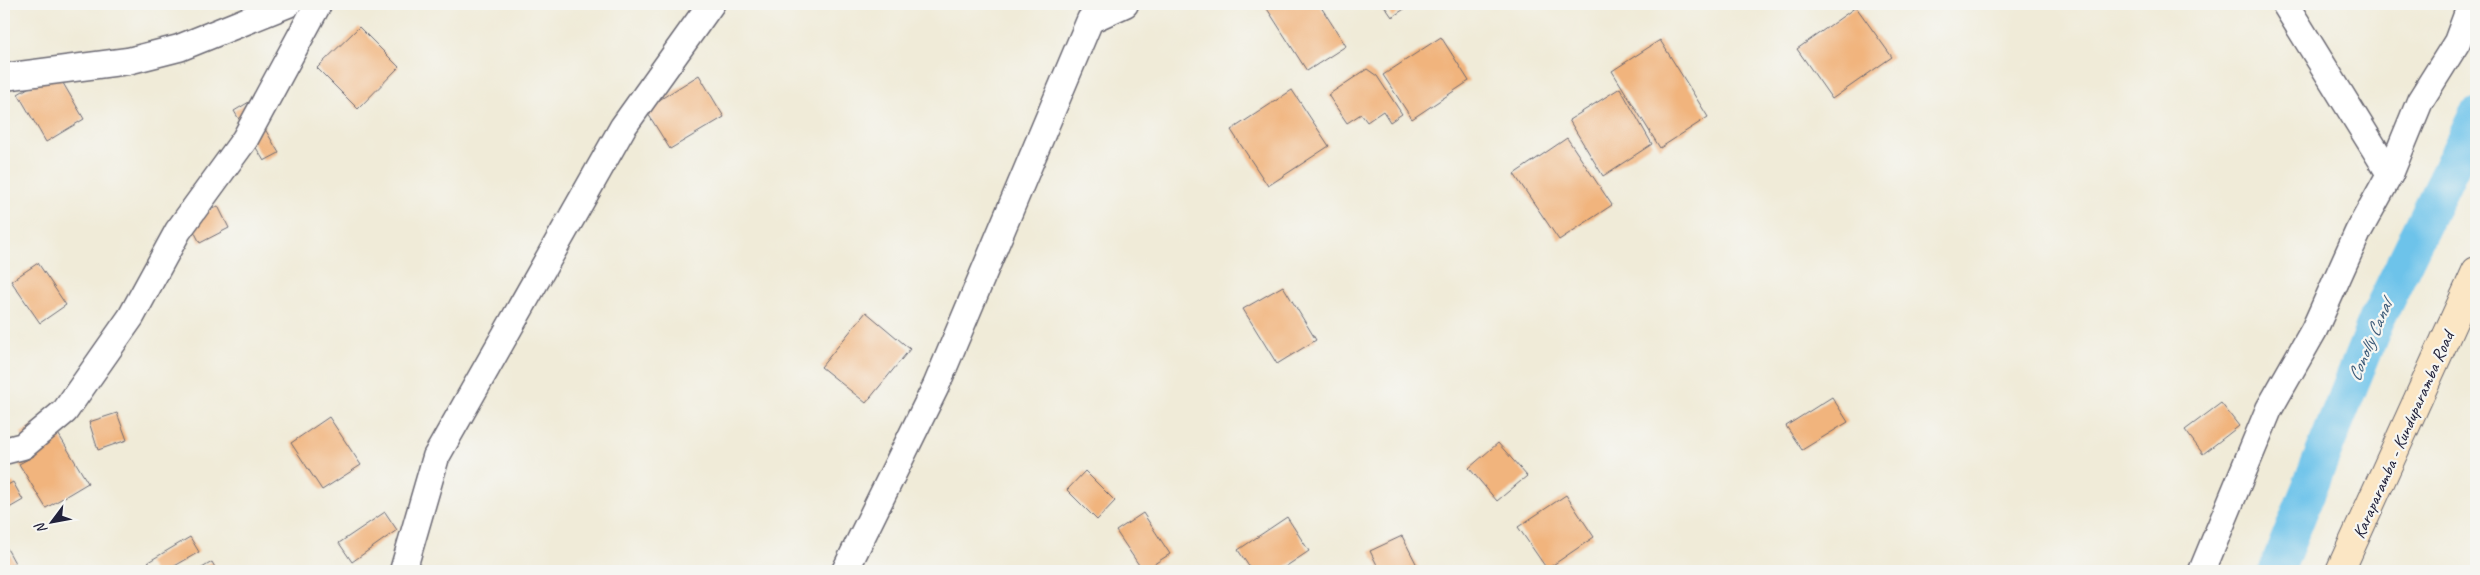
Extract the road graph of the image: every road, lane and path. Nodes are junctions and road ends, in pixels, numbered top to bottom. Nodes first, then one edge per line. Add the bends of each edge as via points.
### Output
1 (288, 4) edge
2 (318, 4) edge
3 (711, 4) edge
4 (1125, 4) edge
5 (2285, 4) edge
6 (2471, 4) edge
7 (4, 77) edge
8 (2390, 174) junction
9 (2476, 270) edge
10 (4, 452) edge
11 (403, 571) edge
12 (845, 571) edge
13 (2202, 571) edge
14 (2340, 571) edge

1 - 7 street via 179,48 128,61
2 - 10 street via 245,139 178,231 131,317 64,411 23,446
3 - 11 street via 623,127 436,457
4 - 12 street via 1090,20 936,386
5 - 8 street
6 - 8 street via 2457,42 2420,101
8 - 13 street via 2358,232 2314,330 2269,409
9 - 14 main road, Karaparamba - Kunduparamba Road

